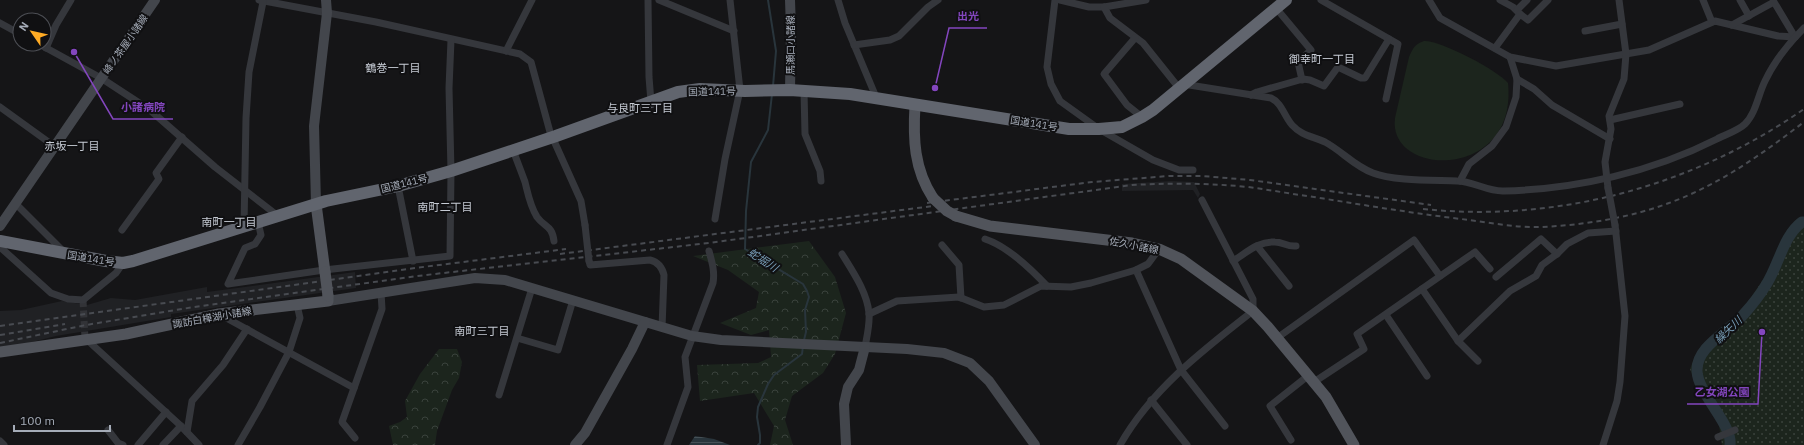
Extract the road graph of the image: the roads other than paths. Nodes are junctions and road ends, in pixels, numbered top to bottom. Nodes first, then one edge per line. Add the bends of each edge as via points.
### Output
1 (71, 0) edge
2 (155, 0) edge
3 (326, 0) edge
4 (532, 0) edge
5 (648, 0) edge
6 (659, 0) edge
7 (730, 0) edge
8 (790, 0) edge
9 (938, 0) edge
10 (1055, 0) edge
11 (1060, 0) edge
12 (1146, 0) edge
13 (1286, 0) edge
14 (1321, 0) edge
15 (1429, 0) edge
16 (1500, 0) edge
17 (1527, 0) edge
18 (1548, 0) edge
19 (1619, 0) edge
20 (1703, 0) edge
21 (1740, 0) edge
22 (261, 1) edge
23 (840, 1) edge
24 (1104, 7) junction
25 (1276, 8) junction
26 (1519, 12) junction
27 (327, 13) junction
28 (1749, 16) junction
29 (1712, 22) junction
30 (0, 23) edge
31 (1622, 24) junction
32 (1732, 25) junction
33 (1804, 28) edge
34 (12, 30) edge
35 (734, 31) junction
36 (1585, 31) dead end
37 (52, 34) edge
38 (1795, 37) junction
39 (1135, 38) junction
40 (1390, 39) junction
41 (451, 40) junction
42 (854, 45) junction
43 (1495, 48) junction
44 (52, 51) edge
45 (506, 51) junction
46 (1626, 54) junction
47 (1510, 57) junction
48 (101, 78) junction
49 (1517, 79) junction
50 (1302, 80) junction
51 (1181, 86) junction
52 (740, 90) junction
53 (790, 90) junction
54 (804, 91) junction
55 (1250, 95) junction
56 (876, 97) junction
57 (1386, 99) dead end
58 (651, 102) junction
59 (1680, 104) dead end
60 (915, 105) junction
61 (0, 107) edge
62 (1142, 117) junction
63 (1610, 120) junction
64 (1099, 130) junction
65 (182, 137) junction
66 (552, 138) junction
67 (1610, 139) junction
68 (54, 146) junction
69 (513, 150) junction
70 (1193, 170) dead end
71 (451, 171) junction
72 (1606, 177) junction
73 (821, 181) dead end
74 (1460, 181) junction
75 (398, 186) junction
76 (246, 189) junction
77 (1202, 200) dead end
78 (15, 204) junction
79 (316, 204) junction
80 (278, 216) junction
81 (715, 219) dead end
82 (258, 222) junction
83 (0, 226) edge
84 (244, 226) junction
85 (1615, 228) junction
86 (122, 230) dead end
87 (985, 239) dead end
88 (0, 241) edge
89 (554, 241) dead end
90 (942, 245) dead end
91 (1257, 246) junction
92 (1296, 246) dead end
93 (0, 248) edge
94 (1159, 249) junction
95 (709, 251) dead end
96 (66, 254) junction
97 (842, 254) dead end
98 (1557, 254) junction
99 (413, 261) junction
100 (1233, 261) junction
101 (124, 263) junction
102 (1490, 269) dead end
103 (1136, 270) junction
104 (324, 271) junction
105 (1440, 276) junction
106 (1496, 277) dead end
107 (1047, 286) junction
108 (1289, 286) dead end
109 (532, 288) junction
110 (1422, 289) junction
111 (381, 292) junction
112 (328, 298) junction
113 (961, 298) junction
114 (573, 300) junction
115 (297, 305) junction
116 (1253, 311) junction
117 (219, 314) junction
118 (869, 314) junction
119 (1386, 315) junction
120 (645, 322) junction
121 (662, 328) junction
122 (247, 329) junction
123 (692, 336) junction
124 (85, 338) junction
125 (517, 338) junction
126 (1277, 338) junction
127 (1458, 341) junction
128 (865, 347) junction
129 (0, 352) edge
130 (289, 352) junction
131 (1478, 361) dead end
132 (1181, 370) junction
133 (1427, 376) dead end
134 (1311, 379) junction
135 (354, 388) junction
136 (499, 395) dead end
137 (1151, 400) junction
138 (166, 412) junction
139 (180, 426) junction
140 (1225, 426) dead end
141 (108, 430) dead end
142 (1735, 430) dead end
143 (187, 432) junction
144 (1718, 437) dead end
145 (355, 438) dead end
146 (1291, 440) dead end
147 (0, 441) edge
148 (4, 445) edge
149 (123, 445) edge
150 (138, 445) edge
151 (163, 445) edge
152 (199, 445) edge
153 (238, 445) edge
154 (575, 445) edge
155 (667, 445) edge
156 (846, 445) edge
157 (1035, 445) edge
158 (1120, 445) edge
159 (1187, 445) edge
160 (1354, 445) edge
161 (1603, 445) edge

1 - 37 street
2 - 48 street, 峰ノ茶屋小諸線
3 - 27 street
4 - 45 street
5 - 58 street
6 - 35 street
7 - 35 street
8 - 53 street, 馬瀬口小諸線
9 - 42 street via 899,36 890,40
10 - 64 street via 1047,67 1051,84 1060,101
11 - 24 street via 1089,7
12 - 24 street
13 - 25 highway, 国道141号
14 - 40 street
15 - 43 street via 1440,18
16 - 26 street
17 - 26 street
18 - 26 street via 1528,20
19 - 31 street
20 - 29 street
21 - 28 street
22 - 27 street
22 - 76 street via 249,72
23 - 42 street
24 - 39 street via 1110,18
25 - 50 street via 1311,50 1298,62
25 - 51 highway, 国道141号
26 - 43 street
27 - 41 street
27 - 79 street via 314,126
28 - 32 street
28 - 38 street via 1774,2
29 - 32 street
29 - 46 street via 1649,50
30 - 34 street
31 - 36 street
31 - 46 street
32 - 38 street via 1778,36
33 - 38 street
35 - 52 street
38 - 72 street via 1770,71 1759,100 1745,124 1674,157 1639,170
39 - 51 street via 1144,43
39 - 62 street via 1104,74 1127,105
40 - 50 street via 1365,78 1338,67 1324,86 1310,80
40 - 57 street via 1398,44
41 - 45 street
41 - 71 street
42 - 56 street
43 - 47 street
44 - 48 street
45 - 66 street via 520,54 531,62
46 - 47 street via 1556,66
46 - 63 street via 1624,79
47 - 49 street
48 - 65 street via 150,110
48 - 68 street, 峰ノ茶屋小諸線
49 - 67 street via 1534,89 1552,105
49 - 74 street via 1516,97 1506,127 1492,146 1469,164
50 - 55 street
51 - 55 street
51 - 62 highway, 国道141号
52 - 53 highway, 国道141号
52 - 58 highway, 国道141号 via 700,89 678,92
52 - 81 street via 724,159
53 - 54 highway, 国道141号
54 - 56 highway, 国道141号
54 - 73 street via 805,134 820,171
55 - 74 street via 1277,101 1300,132 1325,142 1358,166 1374,174 1420,180
56 - 60 highway, 国道141号
58 - 66 highway, 国道141号
59 - 63 street
60 - 64 highway, 国道141号 via 1069,129
60 - 94 main road, 佐久小諸線, bridge via 916,153 923,183 933,198 947,211 990,226 1132,243
61 - 68 street
62 - 64 highway, 国道141号 via 1122,127
63 - 67 street
64 - 70 street via 1154,160 1179,170
65 - 76 street
65 - 86 street via 156,173 159,179
66 - 69 highway, 国道141号
66 - 121 street, bridge via 581,201 590,265 654,261 663,270
67 - 72 street via 1606,151
68 - 78 street, 峰ノ茶屋小諸線
69 - 71 highway, 国道141号
69 - 89 street via 528,199 538,218 553,233
71 - 75 highway, 国道141号
71 - 99 street via 450,256
72 - 74 street via 1571,186 1501,191
72 - 85 street, bridge
75 - 79 highway, 国道141号
75 - 99 street
76 - 80 street
76 - 84 street
77 - 100 street
78 - 83 street, 峰ノ茶屋小諸線
78 - 96 street
79 - 80 highway, 国道141号
79 - 104 main road
80 - 82 highway, 国道141号
82 - 84 highway, 国道141号
82 - 104 street via 261,235 255,244 245,248 228,284
84 - 101 highway, 国道141号
85 - 98 street via 1588,233 1567,244
85 - 161 street via 1626,316 1617,401
87 - 107 street via 994,242 1029,268
88 - 96 highway, 国道141号
90 - 113 street via 959,265
91 - 92 street via 1260,243 1276,242 1289,247
91 - 100 street
91 - 108 street
93 - 101 street via 51,293 68,299 83,300 116,273
94 - 103 street via 1148,264
94 - 116 main road, 佐久小諸線 via 1181,260
95 - 123 street via 714,271 713,283
96 - 101 highway, 国道141号
97 - 118 street via 866,299
98 - 106 street via 1541,239
98 - 127 street via 1542,265 1536,276 1510,291
99 - 104 street
100 - 116 street via 1253,299
102 - 105 street via 1475,252
103 - 107 street via 1071,287
103 - 132 street
104 - 112 main road, bridge
105 - 110 street
105 - 126 street via 1414,240
107 - 113 street via 1041,286 1004,305 984,308
109 - 111 street via 506,280 475,278
109 - 114 street
109 - 125 street
110 - 119 street
110 - 127 street
111 - 112 street
111 - 135 street via 382,309
112 - 115 main road, 諏訪白樺湖小諸線
113 - 118 street via 898,301
114 - 120 street
114 - 125 street via 558,350
115 - 117 main road, 諏訪白樺湖小諸線
115 - 130 street via 300,323
116 - 126 main road, 佐久小諸線
116 - 132 street
117 - 122 street
117 - 124 main road, 諏訪白樺湖小諸線 via 126,334
118 - 128 street
119 - 133 street
119 - 134 street via 1357,334 1364,349
120 - 121 street
120 - 154 street via 585,433
121 - 123 street
122 - 130 street
122 - 143 street via 223,364 192,401
123 - 128 street via 721,340
123 - 155 street via 685,357 688,387
124 - 129 main road, 諏訪白樺湖小諸線
124 - 138 street
125 - 136 street
126 - 134 main road, 佐久小諸線
127 - 131 street
128 - 156 street via 859,370 848,387 844,404
128 - 157 street via 944,353 970,363 989,381
130 - 135 street
130 - 153 street
132 - 137 street
132 - 140 street
134 - 146 street via 1270,406
134 - 160 main road, 佐久小諸線 via 1333,408
135 - 145 street via 342,422
137 - 158 street
137 - 159 street
138 - 139 street
138 - 150 street
139 - 143 street
139 - 151 street
141 - 149 street via 118,443
142 - 144 street
143 - 152 street
147 - 148 street

